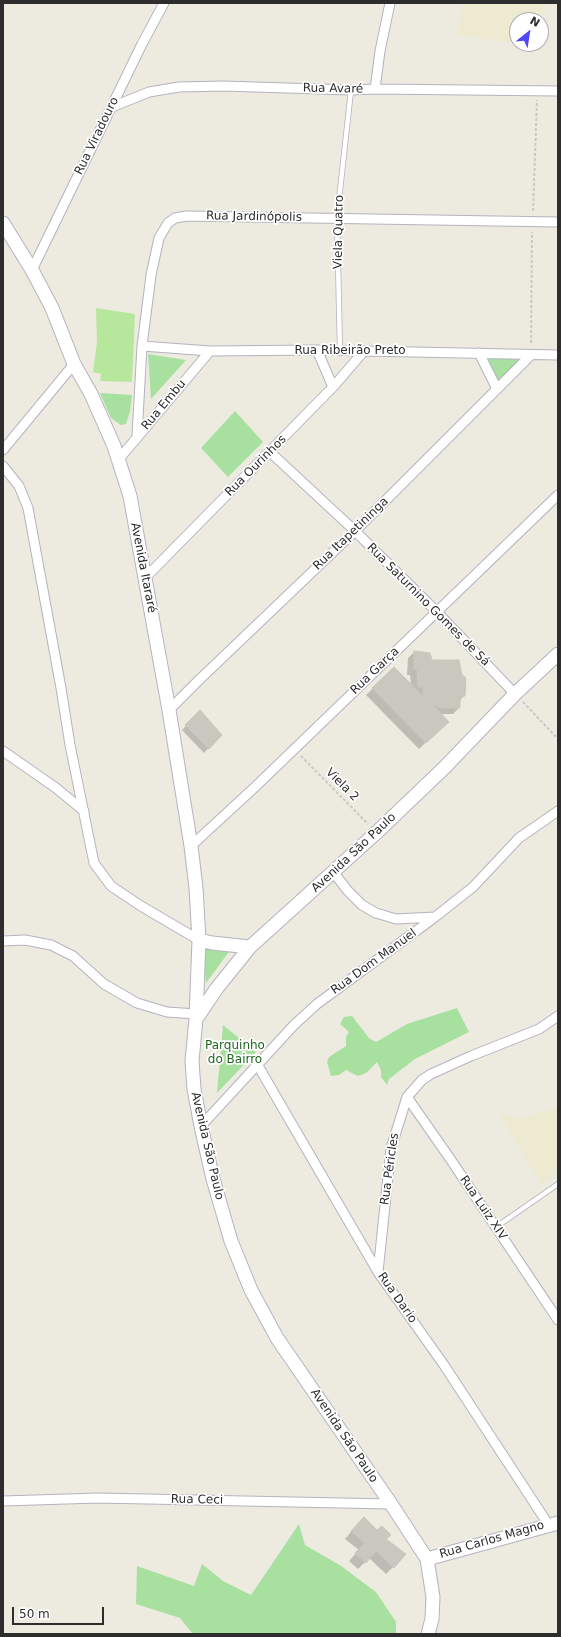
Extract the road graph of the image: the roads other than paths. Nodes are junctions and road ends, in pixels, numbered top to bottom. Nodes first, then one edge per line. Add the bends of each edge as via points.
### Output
1 (164, 3) edge
2 (390, 3) edge
3 (375, 89) junction
4 (351, 90) junction
5 (558, 91) edge
6 (112, 106) junction
7 (337, 218) junction
8 (558, 222) edge
9 (3, 223) edge
10 (32, 270) junction
11 (142, 346) junction
12 (317, 350) junction
13 (210, 351) junction
14 (340, 351) junction
15 (364, 351) junction
16 (479, 353) junction
17 (531, 355) junction
18 (558, 355) edge
19 (74, 364) junction
20 (333, 387) junction
21 (496, 389) junction
22 (137, 436) junction
23 (3, 450) edge
24 (270, 452) junction
25 (119, 459) junction
26 (3, 466) edge
27 (558, 495) edge
28 (355, 531) junction
29 (145, 578) junction
30 (437, 612) junction
31 (558, 654) edge
32 (516, 694) junction
33 (169, 710) junction
34 (3, 751) edge
35 (84, 811) junction
36 (558, 811) edge
37 (192, 846) junction
38 (334, 873) junction
39 (435, 917) junction
40 (199, 940) junction
41 (3, 941) edge
42 (250, 947) junction
43 (558, 1016) edge
44 (196, 1017) junction
45 (257, 1064) junction
46 (407, 1097) junction
47 (201, 1126) junction
48 (558, 1184) edge
49 (496, 1227) junction
50 (378, 1272) junction
51 (558, 1320) edge
52 (3, 1501) edge
53 (391, 1504) junction
54 (553, 1524) edge
55 (427, 1559) junction
56 (428, 1634) edge

1 - 6 street, Rua Viradouro
2 - 3 street
3 - 4 street, Rua Avaré
3 - 5 street, Rua Avaré
4 - 6 street, Rua Avaré via 179,87 149,92
4 - 7 lane, Viela Quatro
6 - 10 street, Rua Viradouro
7 - 8 street, Rua Jardinópolis
7 - 11 street, Rua Jardinópolis via 187,216 172,220 156,248
7 - 14 lane, Viela Quatro
9 - 10 main road, Avenida Itararé
10 - 19 main road, Avenida Itararé via 52,308
11 - 13 street, Rua Ribeirão Preto
11 - 22 street, Rua Jardinópolis
12 - 13 street, Rua Ribeirão Preto
12 - 14 street, Rua Ribeirão Preto
12 - 20 street
13 - 22 street, Rua Embu
14 - 15 street, Rua Ribeirão Preto
15 - 16 street, Rua Ribeirão Preto
15 - 20 street, Rua Ourinhos
16 - 17 street, Rua Ribeirão Preto
16 - 21 street
17 - 18 street, Rua Ribeirão Preto
17 - 21 street, Rua Itapetininga
19 - 23 street
19 - 25 main road, Avenida Itararé
20 - 24 street, Rua Ourinhos
21 - 28 street, Rua Itapetininga
22 - 25 street, Rua Embu
24 - 28 street, Rua Saturnino Gomes de Sá
24 - 29 street, Rua Ourinhos
25 - 29 main road, Avenida Itararé via 130,496
26 - 35 street via 20,486 28,508
27 - 30 street, Rua Garça
28 - 30 street, Rua Saturnino Gomes de Sá
28 - 33 street, Rua Itapetininga
29 - 33 main road, Avenida Itararé
30 - 32 street, Rua Saturnino Gomes de Sá
30 - 37 street, Rua Garça
31 - 32 main road, Avenida São Paulo
32 - 38 main road, Avenida São Paulo via 445,767
33 - 37 main road, Avenida Itararé
34 - 35 street
35 - 40 street via 94,864 111,886
36 - 39 street, Rua Dom Manuel via 519,838 473,887
37 - 40 main road, Avenida Itararé
38 - 39 street via 362,905 376,913 396,919
38 - 42 main road, Avenida São Paulo
39 - 45 street, Rua Dom Manuel via 317,1004
40 - 42 main road
40 - 44 main road, Avenida Itararé
41 - 44 street via 25,940 51,945 73,956 104,984 137,1003
42 - 44 main road, Avenida São Paulo
43 - 46 street, Rua Péricles via 539,1029 431,1074
44 - 47 main road, Avenida São Paulo via 192,1061
45 - 47 street, Rua Dom Manuel
45 - 50 street, Rua Dario
46 - 49 street, Rua Luiz XIV
46 - 50 street, Rua Péricles via 391,1148
47 - 53 main road, Avenida São Paulo via 231,1241 251,1290 277,1338
48 - 49 lane
49 - 51 street, Rua Luiz XIV
50 - 54 street, Rua Dario
52 - 53 street, Rua Ceci via 98,1498
53 - 55 main road, Avenida São Paulo
54 - 55 main road, Rua Carlos Magno
55 - 56 main road, Avenida São Paulo via 432,1597 432,1619

